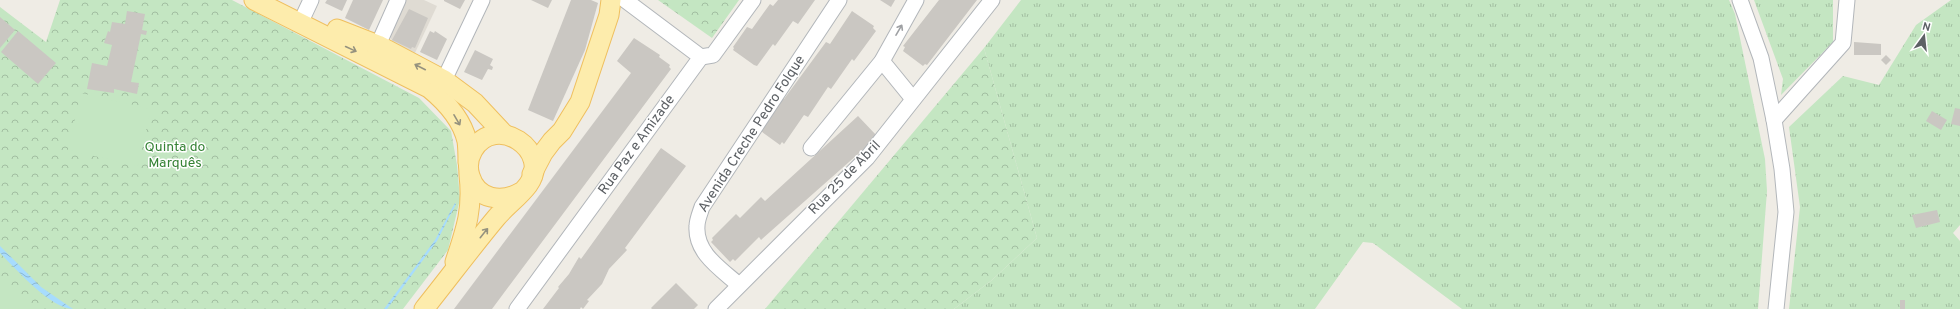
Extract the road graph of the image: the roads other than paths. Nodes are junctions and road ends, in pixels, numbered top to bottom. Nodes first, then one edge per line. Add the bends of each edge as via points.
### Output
1 (254, 0) edge
2 (270, 0) edge
3 (398, 0) edge
4 (482, 0) edge
5 (611, 0) edge
6 (625, 0) edge
7 (753, 0) edge
8 (839, 0) edge
9 (916, 0) edge
10 (992, 0) edge
11 (1740, 0) edge
12 (1848, 0) edge
13 (307, 7) edge
14 (378, 45) junction
15 (701, 57) junction
16 (882, 61) junction
17 (444, 80) junction
18 (913, 99) junction
19 (1774, 120) junction
20 (511, 136) junction
21 (552, 140) junction
22 (811, 148) dead end
23 (469, 170) junction
24 (532, 174) junction
25 (521, 192) junction
26 (451, 274) junction
27 (739, 284) junction
28 (424, 309) edge
29 (516, 309) edge
30 (716, 309) edge
31 (1776, 309) edge

1 -> 23 main road via 429,88 446,104 462,129 467,141
2 - 13 main road
3 - 14 street
4 - 17 street
5 - 21 main road via 609,15 580,102 562,132
6 - 15 street
7 - 15 street via 713,55
8 - 27 street, Avenida Creche Pedro Folque via 702,207 696,226 700,245 709,259
16 -> 9 street
10 - 18 street, Rua 25 de Abril
11 - 19 street via 1761,58
12 - 19 street via 1843,43
13 - 14 main road
17 -> 14 main road
15 - 29 street, Rua Paz e Amizade
16 - 18 street
16 - 22 street
17 - 20 main road via 475,103
18 - 27 street, Rua 25 de Abril via 867,158
19 - 31 street via 1786,212
20 - 21 main road via 541,142
20 - 23 main road via 494,135 476,145 470,154
20 - 24 main road via 531,154
21 - 24 main road
23 - 25 main road via 474,185 481,193 491,198 507,198
23 - 26 main road via 471,200 468,222
24 - 25 main road
26 -> 25 main road via 500,213
26 - 28 main road
27 - 30 street, Rua 25 de Abril

